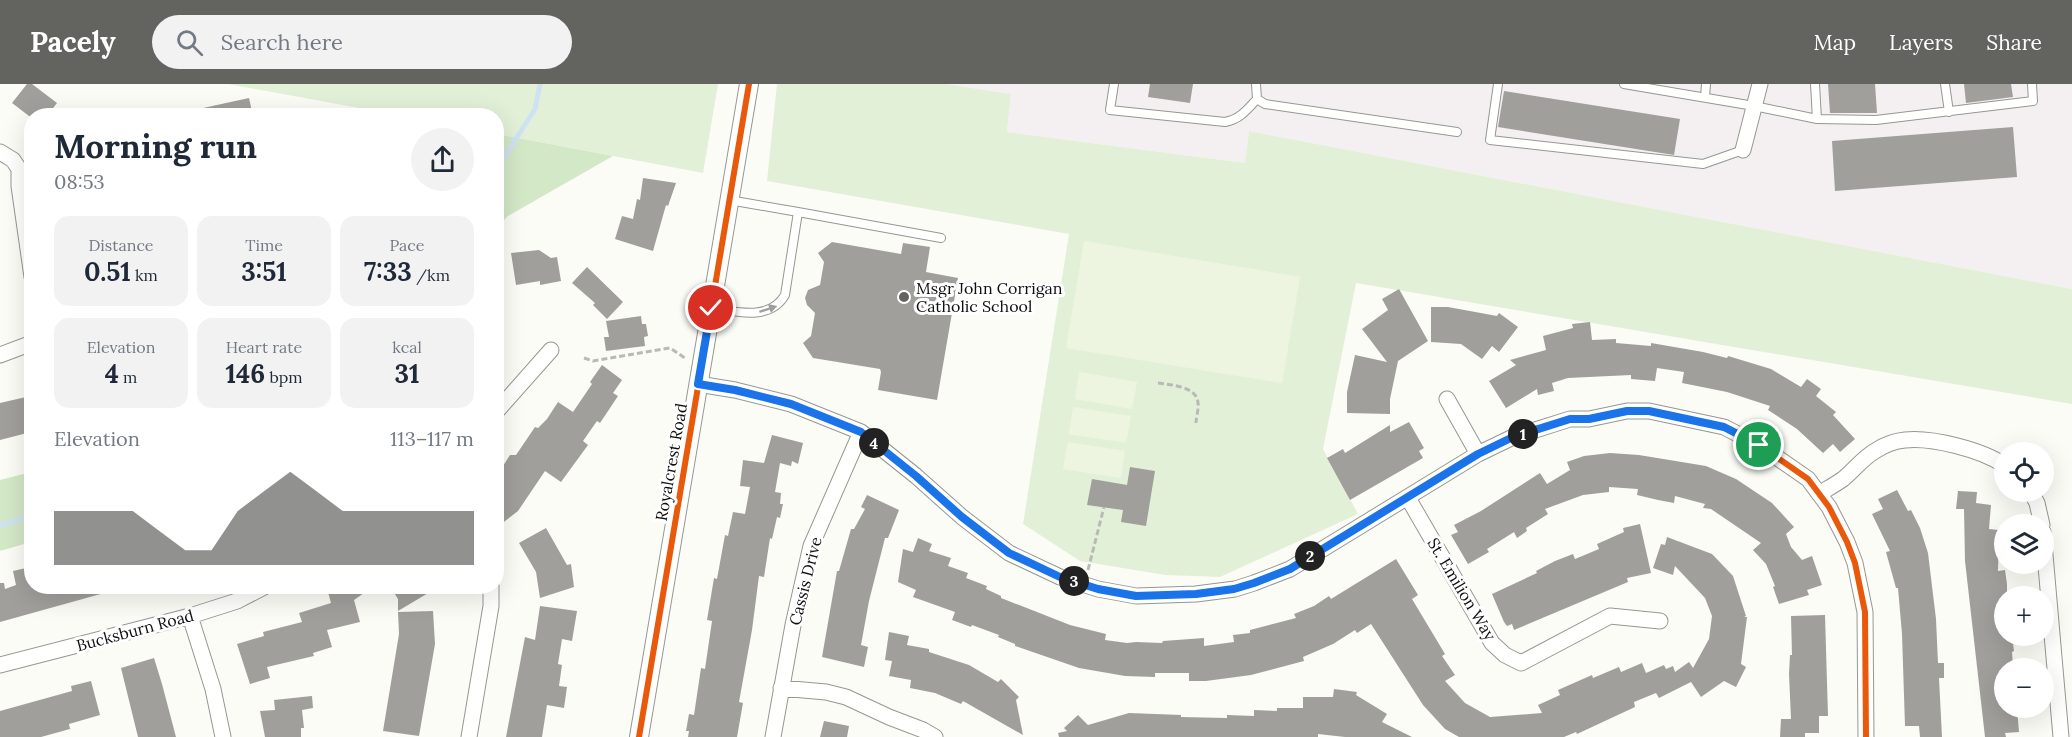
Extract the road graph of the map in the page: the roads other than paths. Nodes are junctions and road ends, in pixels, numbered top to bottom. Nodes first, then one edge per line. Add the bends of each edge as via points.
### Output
1 (748, 84) edge
2 (1114, 84) edge
3 (1256, 84) edge
4 (1498, 84) edge
5 (1624, 84) edge
6 (1706, 84) edge
7 (1760, 84) edge
8 (1815, 84) edge
9 (1945, 84) edge
10 (2032, 84) edge
11 (1705, 98) junction
12 (1257, 99) junction
13 (1754, 106) junction
14 (1949, 112) junction
15 (1816, 118) junction
16 (1457, 132) dead end
17 (1743, 150) joint
18 (0, 152) edge
19 (729, 200) junction
20 (798, 212) junction
21 (24, 221) edge
22 (941, 238) dead end
23 (711, 308) junction
24 (24, 346) edge
25 (551, 350) dead end
26 (0, 355) edge
27 (698, 384) junction
28 (1447, 399) dead end
29 (504, 403) edge
30 (861, 432) junction
31 (1478, 454) junction
32 (1994, 459) edge
33 (1819, 494) junction
34 (1408, 498) junction
35 (2047, 574) edge
36 (251, 594) edge
37 (491, 594) edge
38 (190, 616) junction
39 (1660, 621) dead end
40 (0, 665) edge
41 (781, 688) junction
42 (223, 737) edge
43 (469, 737) edge
44 (639, 737) edge
45 (773, 737) edge
46 (935, 737) edge
47 (1866, 737) edge
48 (2061, 737) edge

1 - 19 street, Royalcrest Road
2 - 12 lane via 1110,110 1225,122 1243,115
3 - 12 lane
4 - 17 lane via 1490,140 1703,164
5 - 11 lane
6 - 11 lane
7 - 13 street
8 - 15 lane
9 - 14 lane
10 - 14 lane via 2033,101
11 - 13 lane
12 - 16 lane via 1265,104
13 - 15 lane
13 - 17 street
14 - 15 lane via 1876,120
18 - 21 street via 19,169
19 - 20 lane
19 - 23 street, Royalcrest Road
20 - 22 lane
23 -> 20 lane via 750,313 770,311 780,305 785,295
23 - 27 street, Royalcrest Road
24 - 26 street
25 - 29 street
27 - 30 street via 791,404
27 - 44 street, Royalcrest Road
28 - 31 street
30 - 34 street via 1009,553 1060,577 1136,596 1234,589 1290,569
30 - 41 street, Cassis Drive via 811,546
31 - 33 street via 1513,437 1570,419 1649,411 1724,427 1759,445 1808,479
31 - 34 street
32 - 33 street via 1956,446 1906,440 1872,452 1842,480
33 - 47 street via 1847,542 1860,585 1865,612
34 - 39 street, St. Emilion Way via 1492,643 1521,663 1610,616
35 - 48 street
36 - 38 street, Bucksburn Road
37 - 43 street
38 - 40 street, Bucksburn Road
38 - 42 street
41 - 45 street, Cassis Drive
41 - 46 street via 846,697

